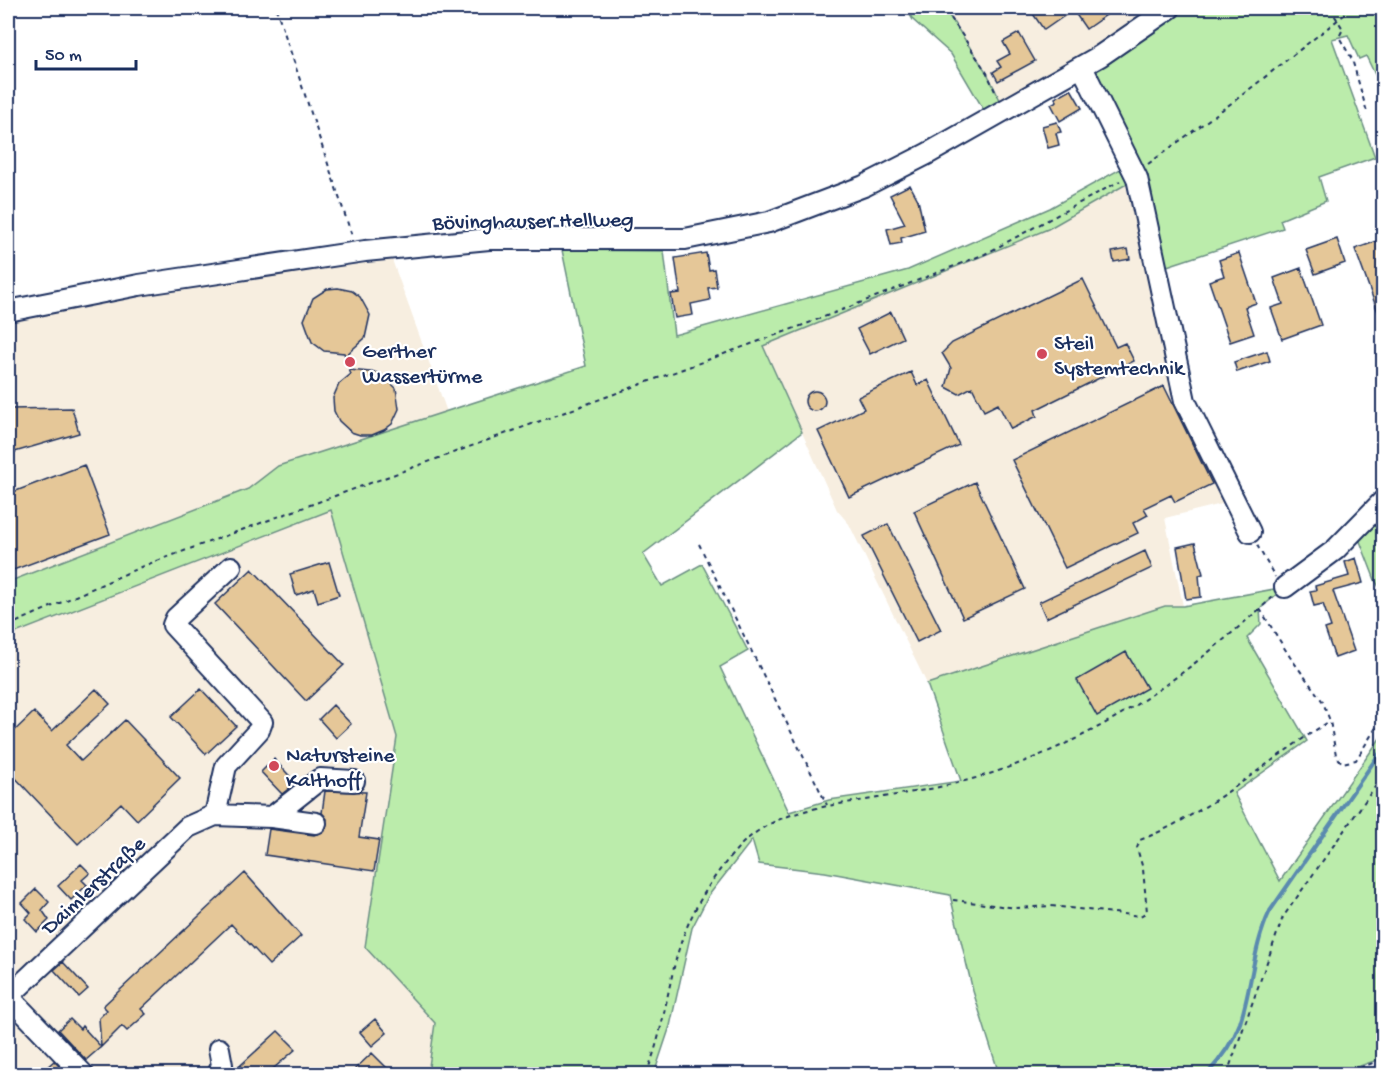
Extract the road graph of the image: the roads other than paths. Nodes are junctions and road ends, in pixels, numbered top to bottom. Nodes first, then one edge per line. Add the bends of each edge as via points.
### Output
1 (1170, 8) edge
2 (1082, 67) junction
3 (8, 311) edge
4 (1383, 500) edge
5 (1250, 532) road end
6 (231, 567) dead end
7 (1284, 587) road end
8 (354, 781) dead end
9 (215, 815) junction
10 (272, 817) junction
11 (316, 823) dead end
12 (8, 997) edge
13 (219, 1049) dead end
14 (83, 1074) edge
15 (218, 1074) edge

1 - 2 street, Bövinghauser Hellweg
2 - 3 street, Bövinghauser Hellweg via 864,186 800,212 738,230 660,240 489,239 365,251 139,285
2 - 5 street via 1135,172 1185,402
4 - 7 street via 1335,550
6 - 9 street via 173,625 262,722 226,766
8 - 10 street via 320,779
9 - 10 street
9 - 12 street, Daimlerstraße via 188,827
10 - 11 street
12 - 14 street
13 - 15 street via 222,1065

